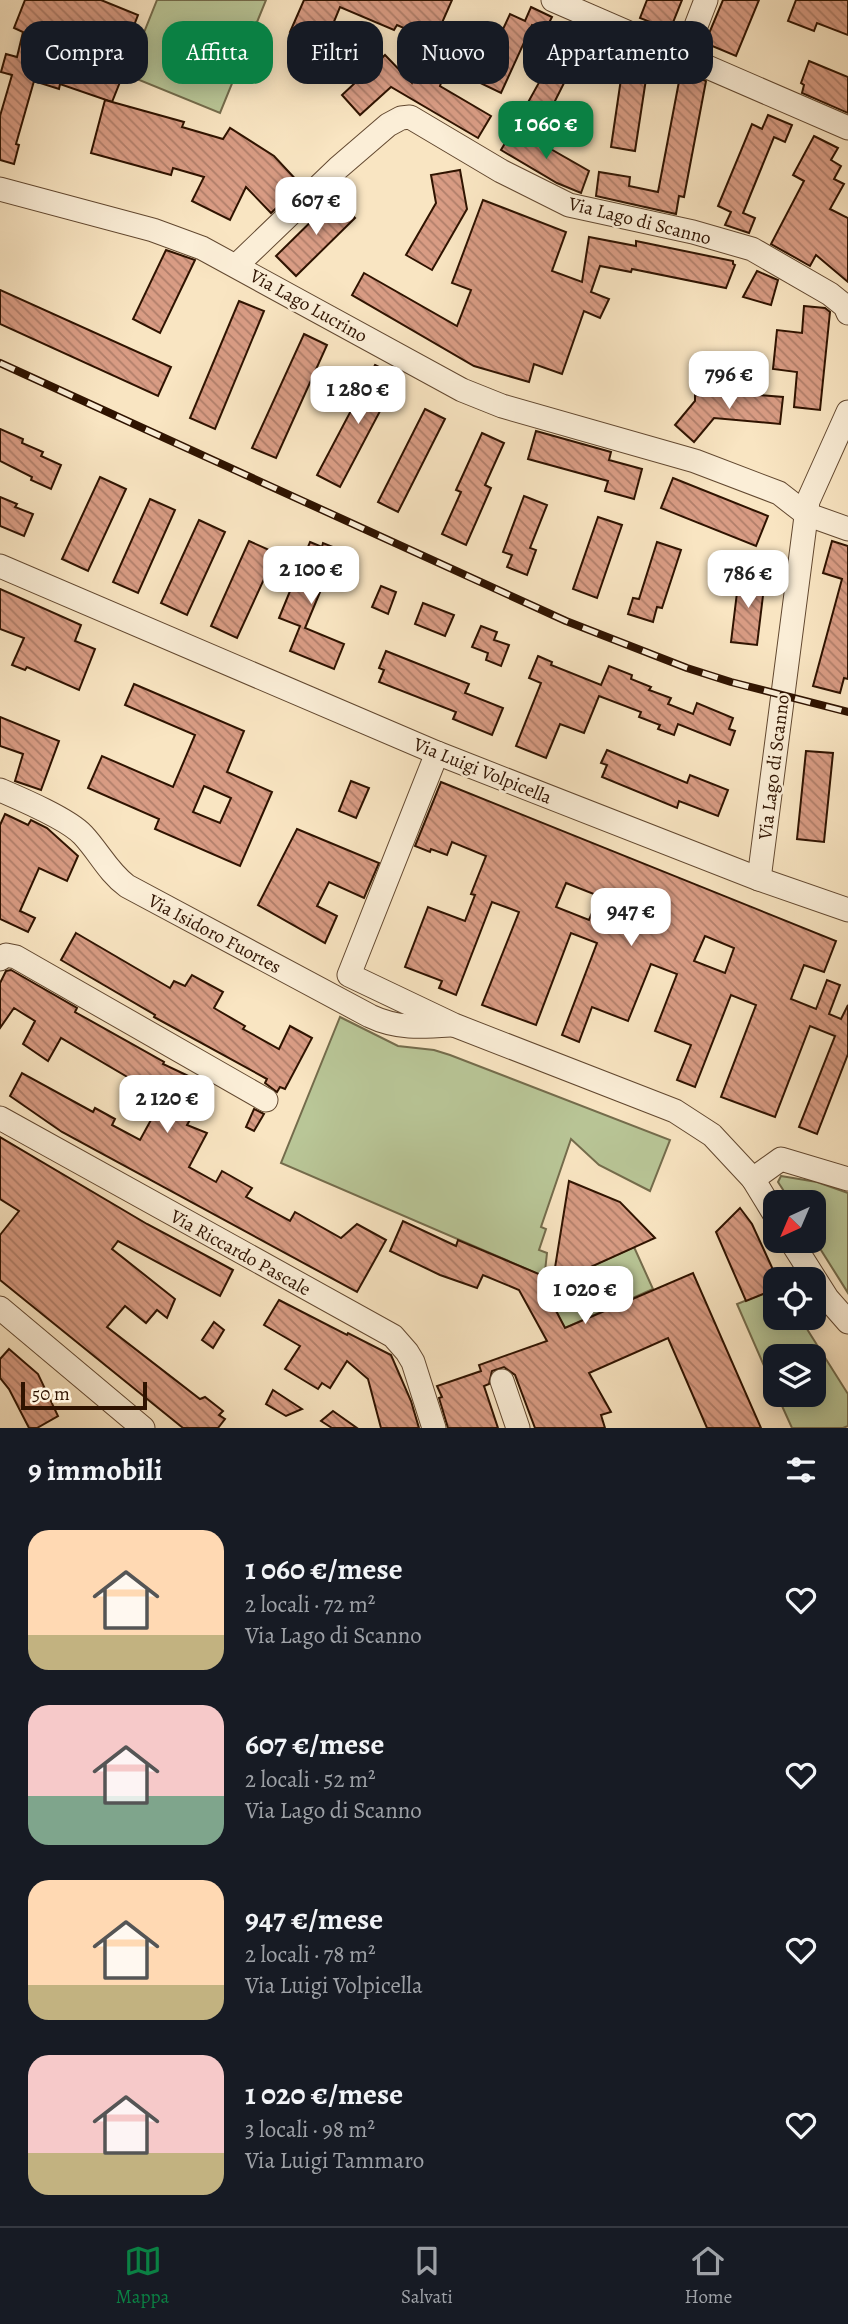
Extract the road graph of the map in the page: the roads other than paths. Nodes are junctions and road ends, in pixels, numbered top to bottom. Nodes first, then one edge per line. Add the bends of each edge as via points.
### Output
1 (553, 0) edge
2 (706, 0) edge
3 (601, 21) edge
4 (698, 21) edge
5 (713, 70) edge
6 (848, 128) edge
7 (0, 189) edge
8 (237, 265) junction
9 (848, 313) edge
10 (848, 412) edge
11 (806, 514) junction
12 (848, 529) edge
13 (0, 566) edge
14 (438, 753) junction
15 (0, 790) edge
16 (759, 879) junction
17 (848, 910) edge
18 (0, 959) edge
19 (454, 1025) junction
20 (266, 1100) dead end
21 (0, 1118) edge
22 (753, 1179) junction
23 (848, 1179) edge
24 (763, 1195) edge
25 (799, 1253) edge
26 (0, 1308) edge
27 (848, 1322) edge
28 (502, 1381) dead end
29 (143, 1428) edge
30 (434, 1428) edge
31 (518, 1428) edge

1 - 3 street
2 - 4 street
5 - 6 street
7 - 8 street, Via Lago Lucrino via 177,238
8 - 9 street, Via Lago di Scanno via 388,125 410,117 569,205 693,232 760,253 830,294
8 - 11 street, Via Lago Lucrino via 462,390 502,406 695,461 779,493
10 - 11 street, Via Lago di Scanno
11 - 12 street, Via Lago Lucrino
11 - 16 street, Via Lago di Scanno
13 - 14 street, Via Luigi Volpicella
14 - 16 street, Via Luigi Volpicella
14 - 19 street, Via Isidoro Fuortes via 349,975
15 - 19 street, Via Isidoro Fuortes via 78,830 127,886 370,1016 400,1026
16 - 17 street, Via Luigi Volpicella
18 - 20 street via 16,957
19 - 22 street, Via Isidoro Fuortes via 676,1111 712,1135
21 - 30 street, Via Riccardo Pascale via 393,1336 412,1362
22 - 23 street via 782,1159
22 - 24 street, Via Isidoro Fuortes
25 - 27 street
26 - 29 street
28 - 31 street

